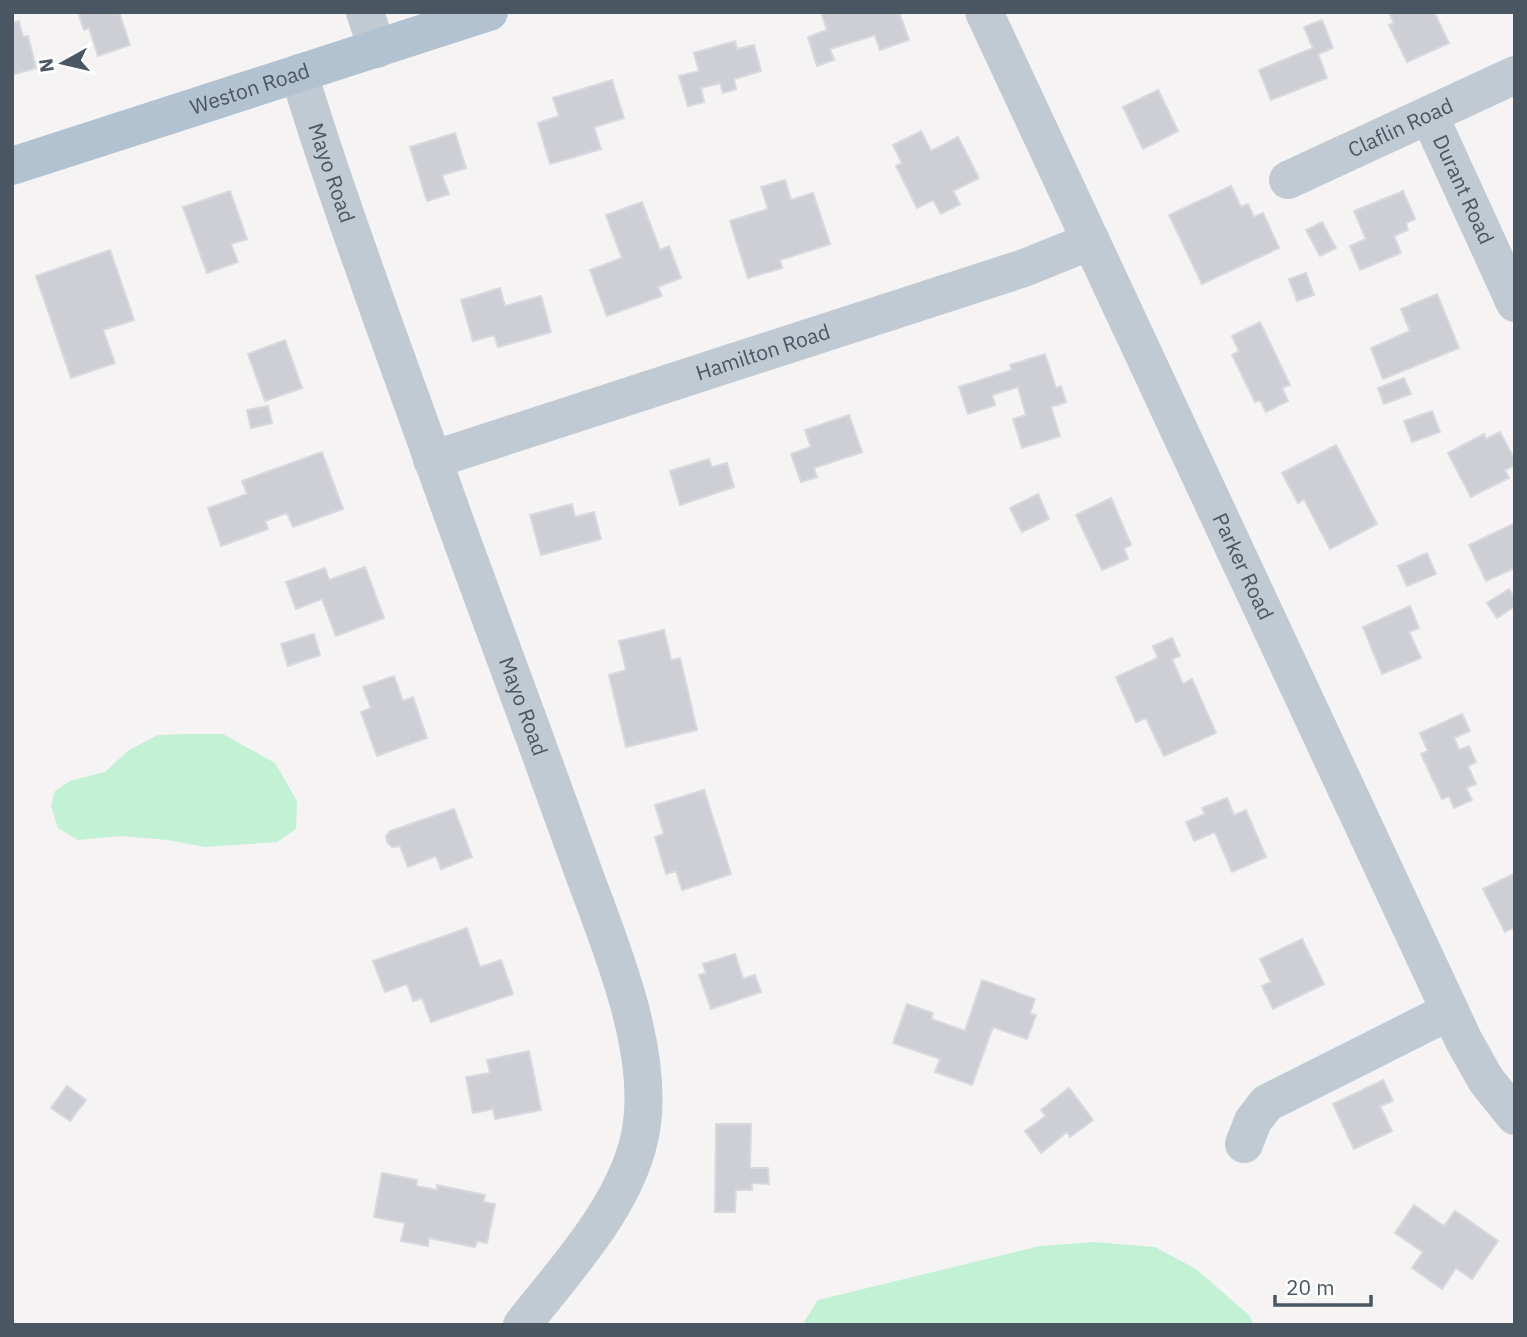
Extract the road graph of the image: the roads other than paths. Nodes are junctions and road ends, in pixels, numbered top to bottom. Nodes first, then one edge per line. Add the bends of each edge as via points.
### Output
1 (365, 12) edge
2 (489, 12) edge
3 (984, 12) edge
4 (377, 49) junction
5 (299, 73) junction
6 (1515, 75) edge
7 (1429, 116) junction
8 (12, 166) edge
9 (1288, 180) dead end
10 (1091, 241) junction
11 (1515, 303) edge
12 (432, 460) junction
13 (1450, 1011) junction
14 (1515, 1116) edge
15 (1244, 1144) dead end
16 (523, 1325) edge

1 - 4 street
2 - 4 main road, Weston Road
3 - 10 street, Parker Road
4 - 5 main road, Weston Road
5 - 8 main road, Weston Road
5 - 12 street, Mayo Road
6 - 7 street, Claflin Road
7 - 9 street, Claflin Road
7 - 11 street, Durant Road
10 - 12 street, Hamilton Road via 1024,268
10 - 13 street, Parker Road
12 - 16 street, Mayo Road via 614,955 641,1070 641,1131 632,1163 596,1229
13 - 14 street, Parker Road via 1486,1080
13 - 15 street via 1267,1104 1252,1121

